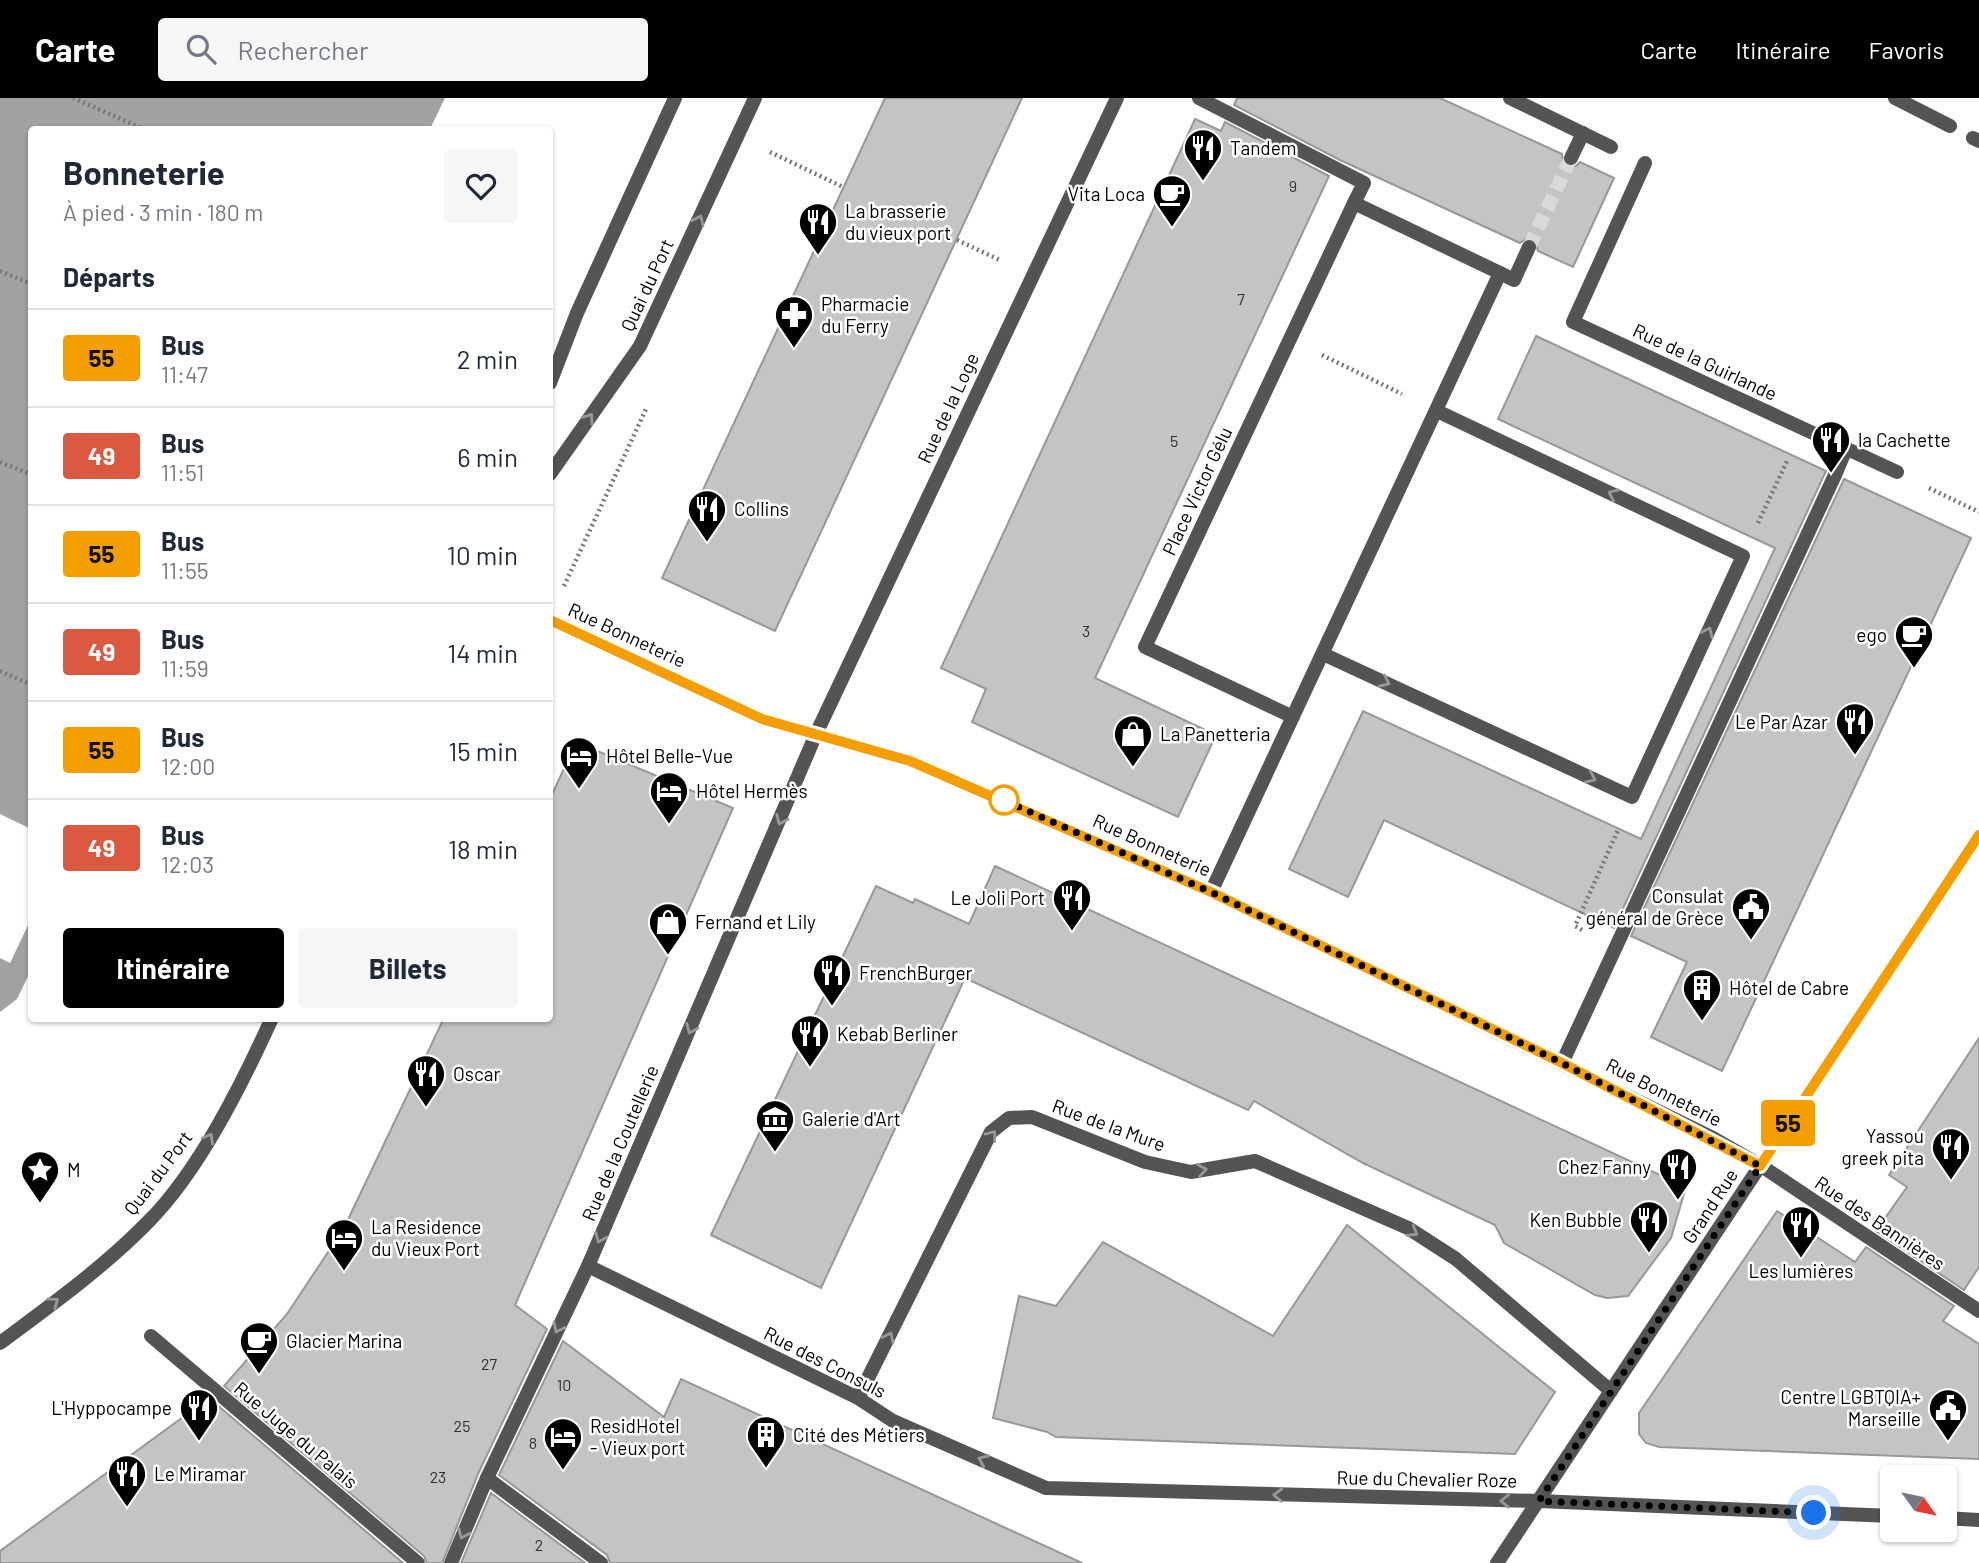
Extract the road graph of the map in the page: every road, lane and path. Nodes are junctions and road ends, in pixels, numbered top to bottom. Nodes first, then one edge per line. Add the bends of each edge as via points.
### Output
1 (73, 98) edge
2 (675, 98) edge
3 (755, 98) edge
4 (1116, 98) edge
5 (1199, 98) edge
6 (1510, 98) edge
7 (1895, 98) edge
8 (137, 126) edge
9 (1951, 126) dead end
10 (1583, 133) junction
11 (1611, 146) dead end
12 (766, 150) dead end
13 (1571, 158) tunnel mouth
14 (1645, 163) dead end
15 (843, 187) dead end
16 (1354, 203) junction
17 (957, 240) dead end
18 (1529, 247) tunnel mouth
19 (0, 271) edge
20 (1500, 273) junction
21 (1032, 275) junction
22 (28, 282) edge
23 (1316, 352) dead end
24 (553, 375) edge
25 (1437, 411) junction
26 (1802, 428) junction
27 (1846, 449) junction
28 (0, 461) edge
29 (553, 470) edge
30 (1897, 472) joint
31 (28, 473) edge
32 (1979, 512) edge
33 (1743, 556) junction
34 (553, 621) edge
35 (1323, 653) junction
36 (0, 671) edge
37 (28, 683) edge
38 (1293, 717) junction
39 (816, 734) junction
40 (1632, 797) junction
41 (1979, 835) edge
42 (1211, 892) junction
43 (1575, 926) dead end
44 (270, 1022) edge
45 (1562, 1063) junction
46 (1760, 1166) junction
47 (588, 1266) junction
48 (1979, 1311) edge
49 (151, 1336) dead end
50 (0, 1343) edge
51 (1611, 1391) junction
52 (858, 1398) junction
53 (487, 1478) junction
54 (1046, 1488) joint
55 (1539, 1501) junction
56 (1880, 1515) edge
57 (1957, 1519) edge
58 (1979, 1520) edge
59 (418, 1563) edge
60 (451, 1563) edge
61 (601, 1563) edge
62 (1497, 1563) edge

1 - 8 path
2 - 24 street
29 -> 3 street, Quai du Port via 640,346
4 - 21 street, Rue de la Loge
5 - 16 street, Place Victor Gélu via 1364,183
6 - 10 street
7 - 9 street
10 - 11 street
10 - 13 street
12 - 15 path
14 - 26 street, Rue de la Guirlande via 1573,323
16 - 20 street
16 - 38 street, Place Victor Gélu via 1145,647
17 - 21 path
18 - 20 street via 1514,280
19 - 22 path
20 - 25 street
21 - 39 street, Rue de la Loge
23 - 25 path
33 -> 25 street
25 - 35 street
26 - 27 street, Rue de la Guirlande
26 - 33 path
27 - 30 street, Rue de la Guirlande
27 - 45 street
28 - 31 path
30 - 32 path
40 -> 33 street
34 - 39 street, Rue Bonneterie via 762,719
35 - 38 street
35 -> 40 street
36 - 37 path
38 - 42 street
39 - 42 street, Rue Bonneterie via 910,761
39 -> 47 street, Rue de la Coutellerie
40 - 43 path
41 - 46 street, Grand Rue
42 - 45 street, Rue Bonneterie
50 -> 44 street, Quai du Port via 90,1275 150,1221 198,1158
45 - 46 street, Rue Bonneterie
46 - 48 street, Rue des Bannières
46 - 51 street, Grand Rue
47 - 52 street, Rue des Consuls
47 -> 53 street, Rue de la Coutellerie
49 - 59 street, Rue Juge du Palais
52 -> 51 street, Rue de la Mure via 991,1132 1009,1118 1032,1117 1145,1162 1191,1172 1255,1161 1408,1228 1456,1259
51 - 55 street, Grand Rue
54 -> 52 street, Rue des Consuls via 894,1421
53 -> 60 street, Rue de la Coutellerie
53 - 61 street
55 -> 54 street, Rue du Chevalier Roze
55 - 56 street, Rue du Chevalier Roze
55 - 62 street, Grand Rue
57 - 58 street

